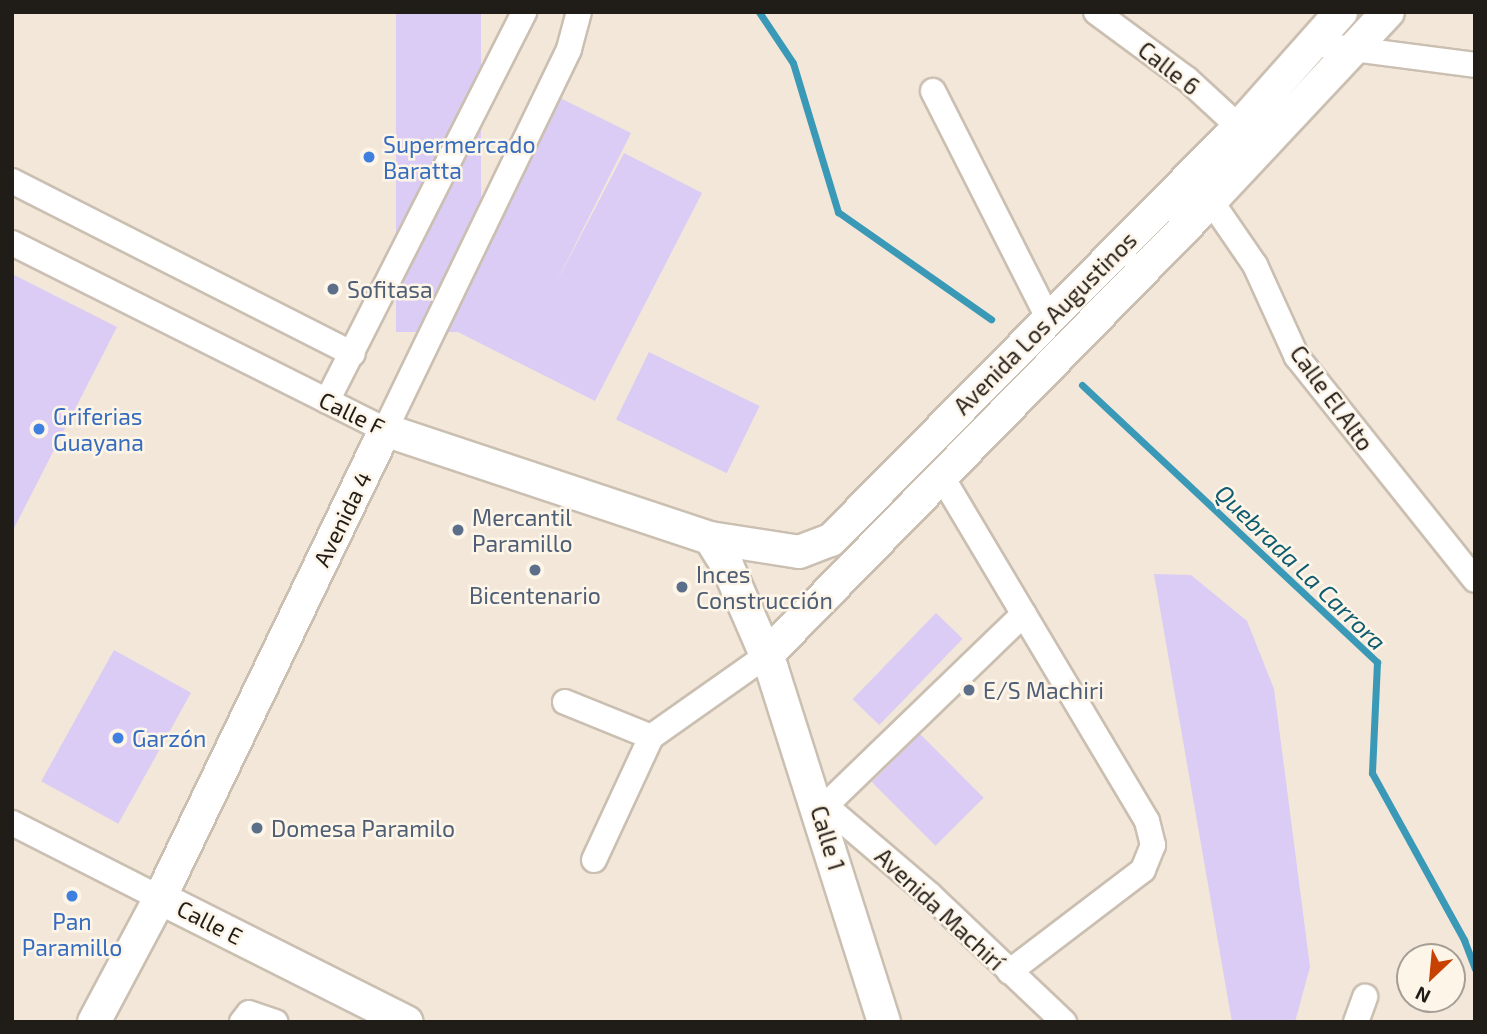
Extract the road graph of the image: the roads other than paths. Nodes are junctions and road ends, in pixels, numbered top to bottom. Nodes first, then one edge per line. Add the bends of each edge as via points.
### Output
1 (524, 12) edge
2 (579, 12) edge
3 (1096, 12) edge
4 (1341, 12) edge
5 (1388, 12) edge
6 (1314, 44) junction
7 (1353, 52) junction
8 (1475, 65) edge
9 (933, 91) dead end
10 (1239, 127) junction
11 (12, 181) edge
12 (1211, 201) junction
13 (12, 243) edge
14 (1049, 320) junction
15 (353, 354) junction
16 (327, 401) junction
17 (385, 430) junction
18 (942, 477) junction
19 (710, 538) junction
20 (1475, 580) edge
21 (1024, 614) junction
22 (766, 656) junction
23 (565, 702) dead end
24 (651, 737) junction
25 (821, 801) junction
26 (12, 823) edge
27 (594, 860) dead end
28 (160, 898) junction
29 (1009, 972) junction
30 (1365, 997) dead end
31 (94, 1022) edge
32 (242, 1022) edge
33 (275, 1022) edge
34 (407, 1022) edge
35 (884, 1022) edge
36 (1064, 1022) edge
37 (1356, 1022) edge

1 - 15 street
2 - 17 street, Avenida 4 via 569,49
3 - 10 street, Calle 6 via 1186,79
4 - 6 main road, Avenida Los Augustinos
5 - 7 main road, Avenida Los Augustinos
6 - 7 street
6 - 10 main road, Avenida Los Augustinos
7 - 8 street
7 - 12 main road, Avenida Los Augustinos
9 - 14 street
10 - 14 main road, Avenida Los Augustinos
11 - 15 street
12 - 18 main road, Avenida Los Augustinos
12 - 20 street, Calle El Alto via 1255,265 1297,357
13 - 16 street, Calle F
14 - 19 main road, Avenida Los Augustinos via 831,540 799,552
15 - 16 street
16 - 17 street, Calle F
17 - 19 main road, Calle F
17 - 28 main road, Avenida 4
18 - 21 street
18 - 22 main road, Avenida Los Augustinos
19 - 22 main road, Calle 1 via 727,565
21 - 25 street
21 - 29 street via 1147,821 1153,845 1143,870
22 - 24 street
22 - 25 main road, Calle 1
23 - 24 street
24 - 27 street
25 - 29 street, Avenida Machirí
25 - 35 main road, Calle 1
26 - 28 street, Calle E
28 - 31 main road, Avenida 4
28 - 34 main road, Calle E
29 - 36 street, Avenida Machirí
30 - 37 street
32 - 33 street via 249,1013

